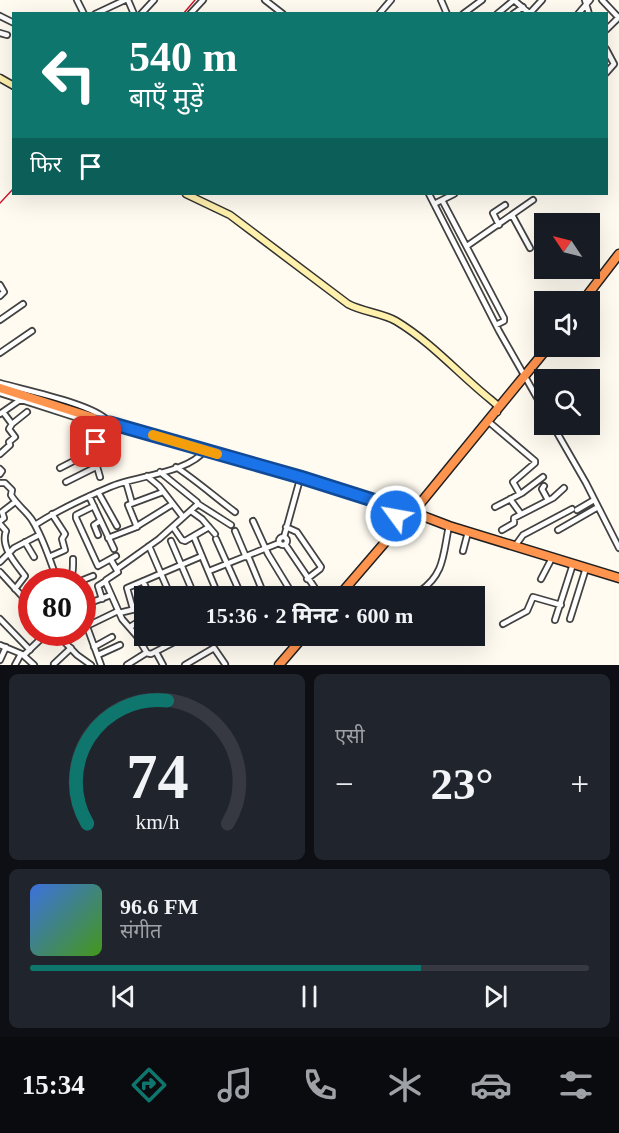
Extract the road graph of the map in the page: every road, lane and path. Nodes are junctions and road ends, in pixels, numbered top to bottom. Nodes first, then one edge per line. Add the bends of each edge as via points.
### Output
1 (126, 0) edge
2 (154, 0) edge
3 (203, 0) edge
4 (265, 0) edge
5 (391, 0) edge
6 (448, 0) edge
7 (482, 0) edge
8 (542, 0) edge
9 (602, 0) edge
10 (516, 1) edge
11 (442, 2) edge
12 (523, 7) junction
13 (108, 11) edge
14 (143, 12) edge
15 (192, 12) edge
16 (281, 12) edge
17 (381, 12) edge
18 (466, 12) edge
19 (499, 12) edge
20 (516, 12) edge
21 (529, 12) edge
22 (531, 12) edge
23 (619, 17) edge
24 (608, 28) edge
25 (0, 33) edge
26 (7, 35) dead end
27 (188, 195) edge
28 (430, 195) edge
29 (452, 195) edge
30 (442, 200) junction
31 (533, 200) dead end
32 (434, 204) junction
33 (505, 205) dead end
34 (512, 215) junction
35 (499, 225) junction
36 (466, 245) junction
37 (530, 248) dead end
38 (457, 249) junction
39 (619, 254) edge
40 (619, 262) edge
41 (0, 285) edge
42 (590, 291) edge
43 (597, 291) edge
44 (0, 296) edge
45 (23, 304) dead end
46 (0, 319) edge
47 (496, 326) junction
48 (32, 331) dead end
49 (0, 342) edge
50 (5, 349) junction
51 (0, 353) edge
52 (541, 357) edge
53 (526, 376) junction
54 (0, 382) edge
55 (2, 391) edge
56 (534, 392) edge
57 (490, 399) junction
58 (20, 400) junction
59 (504, 402) junction
60 (27, 412) dead end
61 (497, 412) junction
62 (1, 413) edge
63 (489, 422) junction
64 (97, 423) junction
65 (110, 423) junction
66 (12, 424) junction
67 (558, 435) edge
68 (205, 450) junction
69 (93, 452) junction
70 (0, 454) edge
71 (96, 467) junction
72 (176, 467) junction
73 (60, 468) dead end
74 (0, 469) edge
75 (160, 472) junction
76 (0, 474) edge
77 (147, 476) junction
78 (100, 477) dead end
79 (300, 477) junction
80 (543, 477) dead end
81 (66, 482) dead end
82 (126, 482) junction
83 (0, 483) edge
84 (544, 486) dead end
85 (564, 488) dead end
86 (99, 492) junction
87 (163, 492) junction
88 (520, 494) junction
89 (89, 496) junction
90 (510, 499) junction
91 (548, 500) junction
92 (594, 500) junction
93 (15, 502) junction
94 (379, 502) junction
95 (132, 503) junction
96 (198, 504) junction
97 (171, 505) junction
98 (68, 506) junction
99 (94, 506) junction
100 (495, 507) dead end
101 (598, 507) junction
102 (191, 511) junction
103 (393, 511) junction
104 (1, 512) edge
105 (235, 512) dead end
106 (52, 514) junction
107 (408, 514) junction
108 (521, 514) junction
109 (73, 515) dead end
110 (183, 518) junction
111 (100, 521) junction
112 (253, 521) dead end
113 (0, 523) edge
114 (35, 525) junction
115 (231, 525) dead end
116 (397, 525) junction
117 (117, 526) dead end
118 (449, 526) junction
119 (136, 527) junction
120 (173, 527) junction
121 (209, 527) junction
122 (286, 527) junction
123 (502, 530) dead end
124 (558, 530) dead end
125 (235, 531) dead end
126 (468, 532) junction
127 (39, 535) junction
128 (98, 536) dead end
129 (108, 537) junction
130 (194, 537) junction
131 (387, 540) junction
132 (171, 541) dead end
133 (25, 542) junction
134 (282, 544) junction
135 (150, 546) junction
136 (515, 546) junction
137 (619, 548) edge
138 (114, 549) dead end
139 (266, 549) junction
140 (463, 551) dead end
141 (8, 554) junction
142 (49, 556) junction
143 (116, 556) dead end
144 (202, 556) junction
145 (247, 556) junction
146 (34, 557) dead end
147 (552, 558) junction
148 (74, 559) dead end
149 (111, 560) junction
150 (0, 562) edge
151 (182, 564) junction
152 (228, 564) junction
153 (573, 564) junction
154 (53, 568) edge
155 (72, 568) edge
156 (586, 568) junction
157 (117, 569) junction
158 (209, 571) junction
159 (0, 572) edge
160 (161, 572) junction
161 (619, 578) edge
162 (307, 579) junction
163 (541, 579) dead end
164 (143, 580) junction
165 (106, 581) junction
166 (145, 586) edge
167 (167, 586) edge
168 (191, 586) edge
169 (214, 586) edge
170 (237, 586) edge
171 (260, 586) edge
172 (288, 586) edge
173 (312, 586) edge
174 (347, 586) edge
175 (427, 586) edge
176 (15, 589) junction
177 (18, 592) edge
178 (111, 595) junction
179 (102, 599) junction
180 (96, 601) edge
181 (561, 605) junction
182 (133, 609) joint
183 (119, 612) junction
184 (0, 619) edge
185 (570, 619) dead end
186 (555, 620) dead end
187 (96, 622) edge
188 (134, 624) edge
189 (503, 624) dead end
190 (130, 627) junction
191 (112, 637) dead end
192 (120, 645) dead end
193 (3, 646) edge
194 (34, 646) edge
195 (169, 646) edge
196 (295, 646) edge
197 (94, 647) joint
198 (71, 648) joint
199 (30, 650) junction
200 (156, 652) junction
201 (147, 653) junction
202 (22, 655) junction
203 (98, 655) junction
204 (0, 660) edge
205 (225, 663) dead end
206 (54, 664) edge
207 (15, 665) edge
208 (34, 665) edge
209 (91, 665) edge
210 (101, 665) edge
211 (127, 665) edge
212 (164, 665) edge
213 (185, 665) edge
214 (279, 665) edge

1 - 13 street
2 - 14 street
3 - 15 street
4 - 16 street
5 - 17 street
6 - 11 street
7 - 18 street
8 - 22 street
9 - 23 street
10 - 12 street
10 - 19 street
12 - 20 street
12 - 21 street
23 - 24 street
25 - 26 street
27 - 57 street via 230,215 348,304 395,320
28 - 32 street
29 - 30 street
30 - 32 street
30 - 36 street
31 - 34 street
32 - 38 street
33 - 35 street via 493,213
34 - 35 street
34 - 37 street
35 - 36 street
36 - 38 street
36 - 47 street via 504,318
38 - 47 street
39 - 42 highway
40 - 43 highway
41 - 44 street via 4,292
45 - 46 street
47 - 53 street
48 - 50 street
49 - 50 street
50 - 51 street
52 - 53 highway
53 - 56 street
53 - 59 highway
54 - 65 street via 90,409
55 - 58 street
55 - 65 highway
57 - 59 street
57 - 61 street via 497,405
58 - 62 street
58 - 64 street
59 - 61 highway
60 - 66 street
61 - 63 highway
62 - 66 street
63 - 88 street via 535,461 513,482
63 - 107 highway
64 - 65 street
64 - 69 street
65 - 68 highway
66 - 70 street via 9,429 15,436
67 - 92 street
68 - 72 street via 197,459
68 - 79 highway
69 - 71 street
69 - 73 street
71 - 78 street
71 - 81 street
72 - 75 street
72 - 105 street
74 - 76 street
75 - 77 street
75 - 96 street
77 - 82 street
77 - 87 street
79 - 94 highway
79 - 122 street
80 - 88 street
82 - 86 street
82 - 95 street
83 - 93 street via 12,490
84 - 91 street
85 - 91 street
86 - 89 street
86 - 117 street
87 - 95 street
87 - 97 street
88 - 90 street
89 - 98 street
89 - 99 street
90 - 100 street
90 - 108 street
91 - 108 street
92 - 101 street
92 - 136 street via 523,535
93 - 104 street
93 - 114 street
94 - 103 highway
94 - 107 highway
95 - 119 street via 128,506
96 - 102 street
96 - 115 street
97 - 110 street
97 - 119 street
98 - 106 street
98 - 109 street
99 - 111 street
99 - 149 street via 76,518 98,566
101 - 124 street
101 - 137 street
102 - 110 street
102 - 121 street
103 - 107 highway
103 - 116 highway
104 - 113 street via 4,518
106 - 114 street
106 - 142 street via 64,534 65,550
107 - 116 highway
107 - 118 highway
107 - 131 highway
108 - 123 street
110 - 120 street
111 - 128 street via 94,525
111 - 129 street
112 - 139 street
113 - 141 street via 6,530 3,535
114 - 127 street
116 - 131 highway
118 - 126 highway
118 - 175 street via 442,566
119 - 129 street
120 - 130 street via 183,541
120 - 135 street
121 - 130 street
121 - 152 street
122 - 134 street via 287,539
122 - 162 street via 297,532 321,567
125 - 145 street
126 - 136 highway
126 - 140 street
127 - 133 street
127 - 142 street
129 - 138 street
130 - 144 street
131 - 174 highway
132 - 151 street
133 - 141 street
133 - 146 street
134 - 139 street
134 - 162 street
135 - 157 street
135 - 160 street
136 - 147 highway
139 - 145 street
139 - 172 street
141 - 150 street
141 - 176 street via 25,576
142 - 154 street
143 - 149 street
144 - 151 street
144 - 158 street
145 - 152 street
145 - 171 street
147 - 153 highway
147 - 163 street
148 - 155 street
149 - 157 street
151 - 160 street
151 - 168 street
152 - 158 street
152 - 170 street
153 - 156 highway
153 - 181 street
156 - 161 highway
156 - 185 street
157 - 165 street via 118,573
158 - 169 street
159 - 176 street
160 - 164 street
160 - 167 street
162 - 173 street
164 - 166 street
164 - 182 street via 126,589
165 - 178 street
165 - 179 street via 98,586
176 - 177 street
178 - 179 street
178 - 183 street
179 - 180 street
181 - 186 street
181 - 189 street via 533,597 527,611
182 - 183 street
183 - 187 street
183 - 190 street
184 - 199 street
188 - 190 street
190 - 201 street
191 - 197 street
192 - 203 street
193 - 202 street
193 - 204 street
194 - 199 street
195 - 200 street
196 - 214 highway
197 - 203 street
198 - 206 street
198 - 209 street
199 - 202 street
200 - 201 street
200 - 212 street
201 - 211 street
202 - 207 street
202 - 208 street
203 - 210 street
205 - 213 street via 213,648

